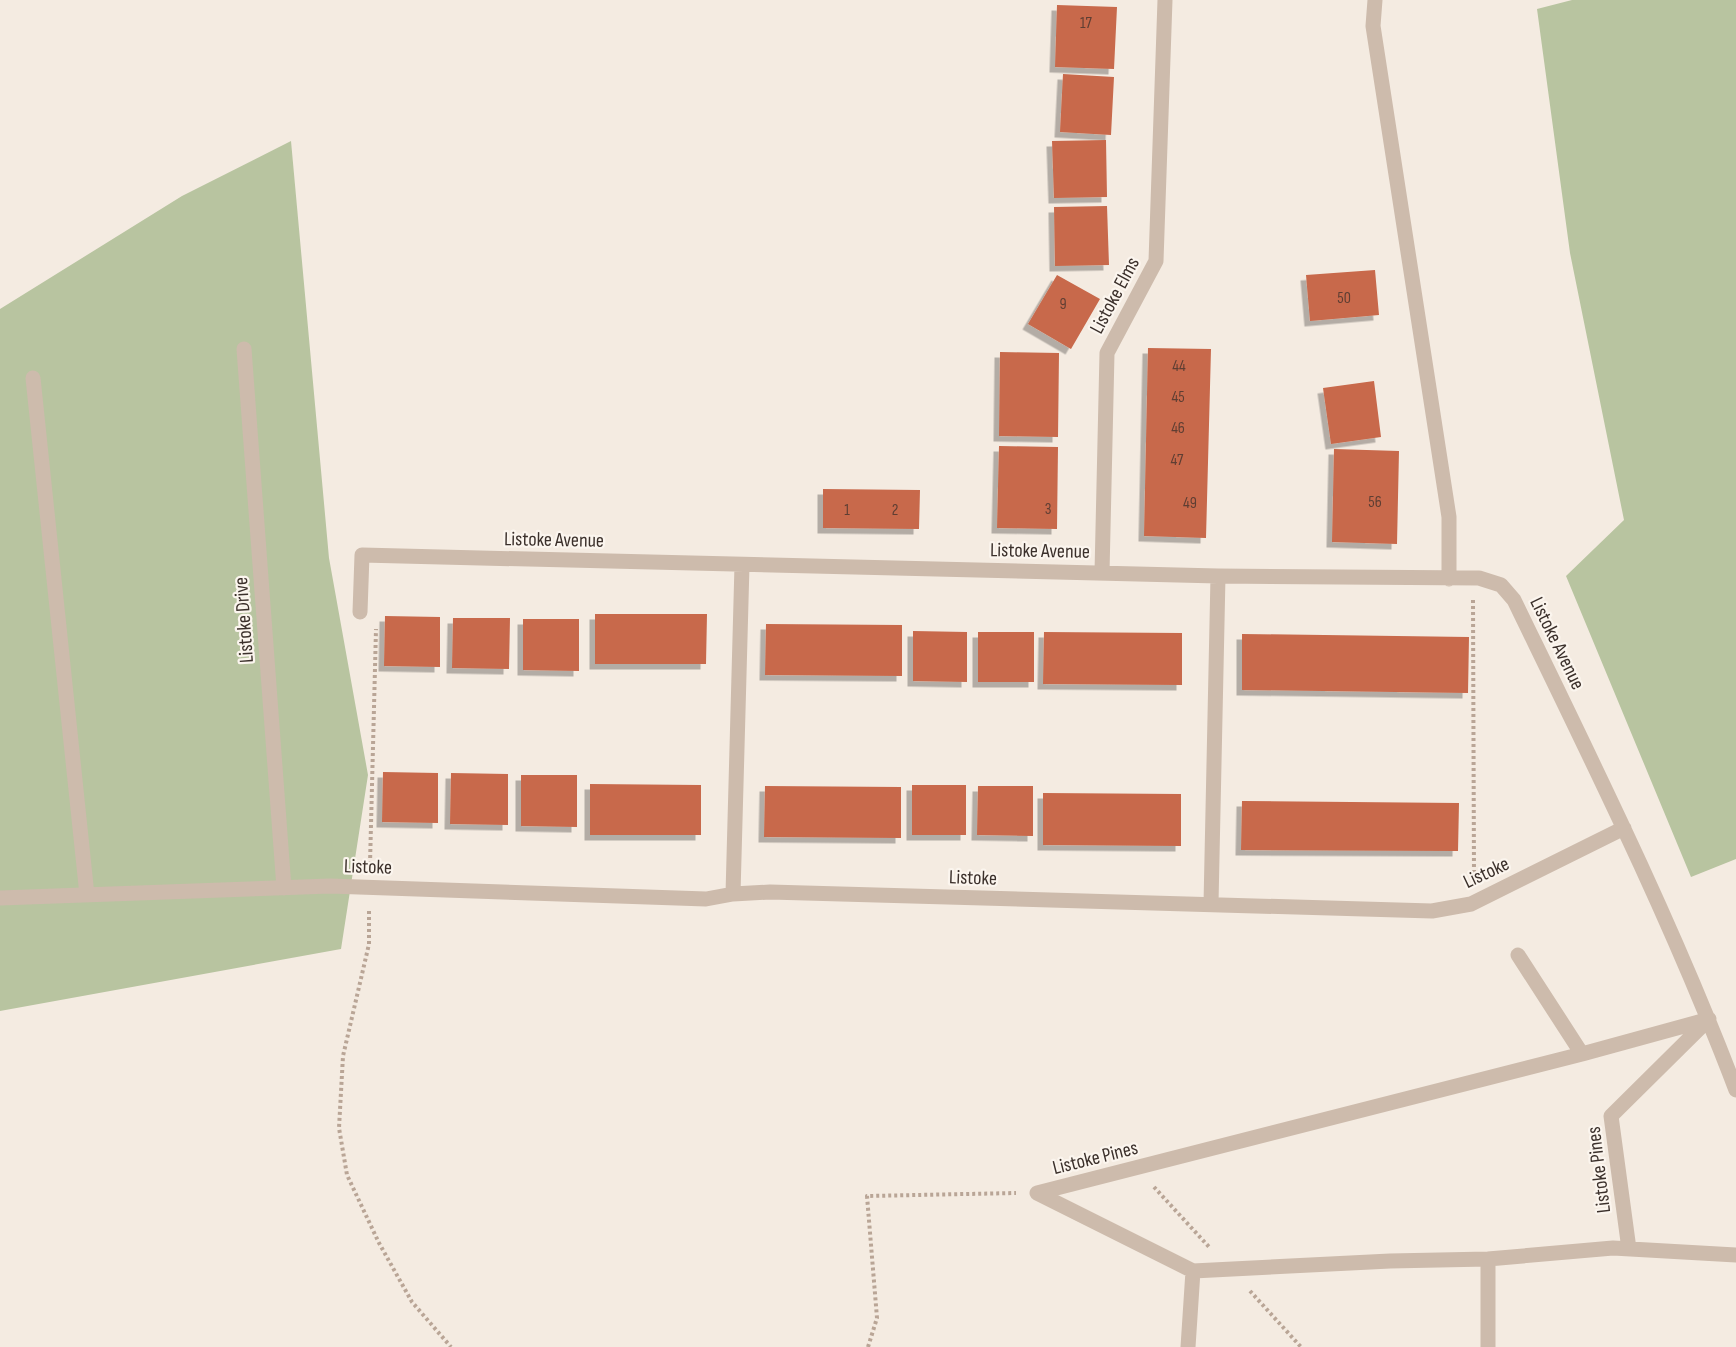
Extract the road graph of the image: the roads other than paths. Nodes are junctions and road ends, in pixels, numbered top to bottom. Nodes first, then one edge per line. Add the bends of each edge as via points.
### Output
1 (1165, 0) edge
2 (1375, 0) edge
3 (244, 349) dead end
4 (33, 378) dead end
5 (742, 565) junction
6 (1102, 573) junction
7 (1218, 576) junction
8 (1449, 579) junction
9 (360, 612) road end
10 (1624, 828) junction
11 (284, 888) junction
12 (733, 894) junction
13 (87, 895) junction
14 (0, 898) edge
15 (1211, 904) junction
16 (1518, 955) dead end
17 (1709, 1019) junction
18 (1582, 1054) junction
19 (1736, 1090) edge
20 (1629, 1248) junction
21 (1736, 1255) edge
22 (1488, 1259) junction
23 (1193, 1271) junction
24 (1188, 1347) edge
25 (1488, 1347) edge

1 - 6 street, Listoke Elms via 1156,261 1107,353
2 - 8 street via 1372,26 1449,517
3 - 11 street, Listoke Drive
4 - 13 street
5 - 6 street, Listoke Avenue
5 - 9 street, Listoke Avenue via 362,555
5 - 12 street
6 - 7 street, Listoke Avenue
7 - 8 street, Listoke Avenue
7 - 15 street
8 - 10 street, Listoke Avenue via 1479,578 1501,585 1514,600
10 - 15 street, Listoke via 1471,904 1432,911
10 - 17 street
11 - 12 street, Listoke via 369,887 706,899
11 - 13 street, Listoke
12 - 15 street, Listoke
13 - 14 street, Listoke
16 - 18 street
17 - 18 street
17 - 19 street
17 - 20 street, Listoke Pines via 1611,1116
18 - 23 street, Listoke Pines via 1037,1193
20 - 21 street, Listoke Pines
20 - 22 street, Listoke Pines
22 - 23 street, Listoke Pines
22 - 25 street
23 - 24 street

